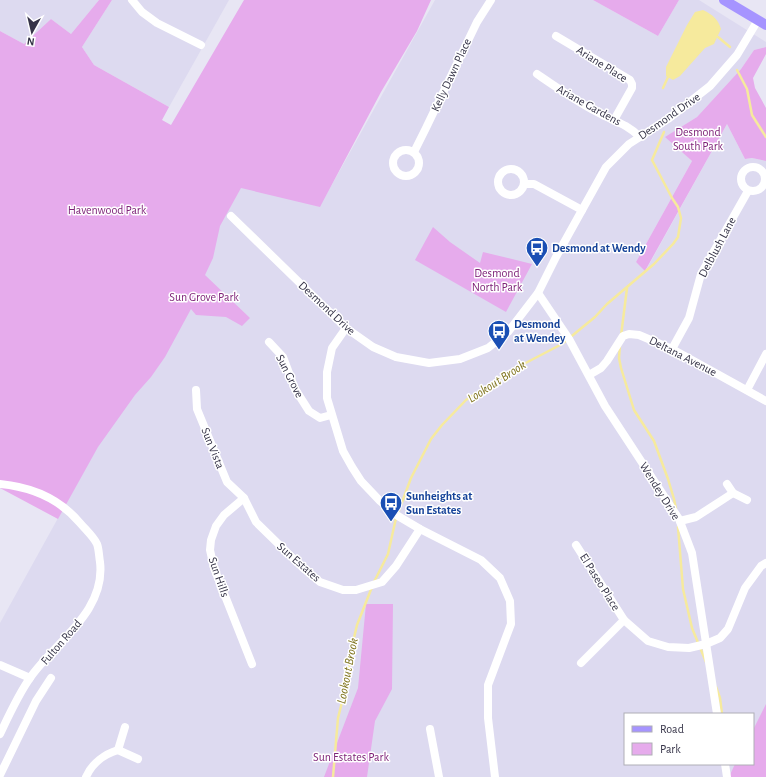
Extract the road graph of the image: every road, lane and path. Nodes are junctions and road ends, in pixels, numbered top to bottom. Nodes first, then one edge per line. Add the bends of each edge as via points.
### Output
1 (132, 0) edge
2 (491, 0) edge
3 (724, 0) edge
4 (762, 22) edge
5 (556, 36) dead end
6 (201, 45) dead end
7 (536, 74) dead end
8 (614, 120) junction
9 (640, 137) junction
10 (414, 152) dead end
11 (524, 184) dead end
12 (748, 191) dead end
13 (582, 210) junction
14 (231, 216) dead end
15 (538, 293) junction
16 (346, 328) junction
17 (269, 342) dead end
18 (672, 349) junction
19 (766, 354) edge
20 (589, 375) junction
21 (196, 390) dead end
22 (747, 390) junction
23 (766, 400) edge
24 (331, 415) junction
25 (0, 484) edge
26 (727, 484) dead end
27 (733, 493) junction
28 (244, 498) junction
29 (747, 500) dead end
30 (680, 521) junction
31 (420, 529) junction
32 (576, 545) dead end
33 (766, 563) edge
34 (624, 620) junction
35 (706, 644) junction
36 (581, 663) dead end
37 (252, 664) dead end
38 (0, 665) edge
39 (30, 678) junction
40 (51, 678) dead end
41 (717, 713) edge
42 (125, 727) dead end
43 (430, 729) dead end
44 (0, 734) edge
45 (118, 750) junction
46 (138, 758) dead end
47 (725, 765) edge
48 (0, 775) edge
49 (86, 777) edge
50 (439, 777) edge
51 (495, 777) edge
52 (727, 777) edge

1 - 6 street via 142,12 157,23
2 - 10 street, Kelly Dawn Place via 476,22
3 - 4 main road
4 - 9 street, Desmond Drive via 710,86
5 - 8 street, Ariane Place via 630,80 632,88
7 - 8 street, Ariane Gardens via 574,99
8 - 9 street, Ariane Gardens via 631,128
9 - 13 street, Desmond Drive via 628,144 606,167
11 - 13 street via 534,184
12 - 18 street, Delblush Lane via 701,274 689,318
13 - 15 street, Desmond Drive
14 - 16 street, Desmond Drive
15 - 16 street, Desmond Drive via 508,332 488,348 460,359 429,363 396,357 373,347
15 - 20 street, Wendey Drive via 560,323
16 - 24 street via 332,348 327,372 327,398
17 - 24 street, Sun Grove via 283,357 295,389 309,412 320,418
18 - 20 street, Deltana Avenue via 639,335 629,334 623,336 601,368
18 - 22 street, Deltana Avenue
19 - 22 street
20 - 30 street, Wendey Drive via 605,406
21 - 28 street, Sun Vista via 197,409 227,482
22 - 23 street, Deltana Avenue
24 - 31 street via 343,451 361,481 398,516
25 - 39 street, Fulton Road via 27,489 54,499 71,511 97,545 101,570 97,592 80,623
26 - 27 street
27 - 29 street
27 - 30 street via 696,517
28 - 31 street, Sun Estates via 256,522 303,568 320,582 343,590 365,588 382,582 396,566
28 - 37 street, Sun Hills via 224,515 216,526 210,550 214,568
30 - 35 street, Wendey Drive via 692,553
31 - 51 street via 481,560 500,578 510,601 511,624 488,685 488,718
32 - 34 street, El Paseo Place
33 - 35 street, El Paseo Place via 745,588 728,629 720,638
34 - 35 street, El Paseo Place via 648,640 668,648 689,648
34 - 36 street, El Paseo Place
35 - 41 street, Wendey Drive
38 - 39 street
39 - 44 street, Fulton Road
40 - 48 street via 36,701
42 - 45 street
43 - 50 street
45 - 46 street
45 - 49 street via 102,757
47 - 52 street

